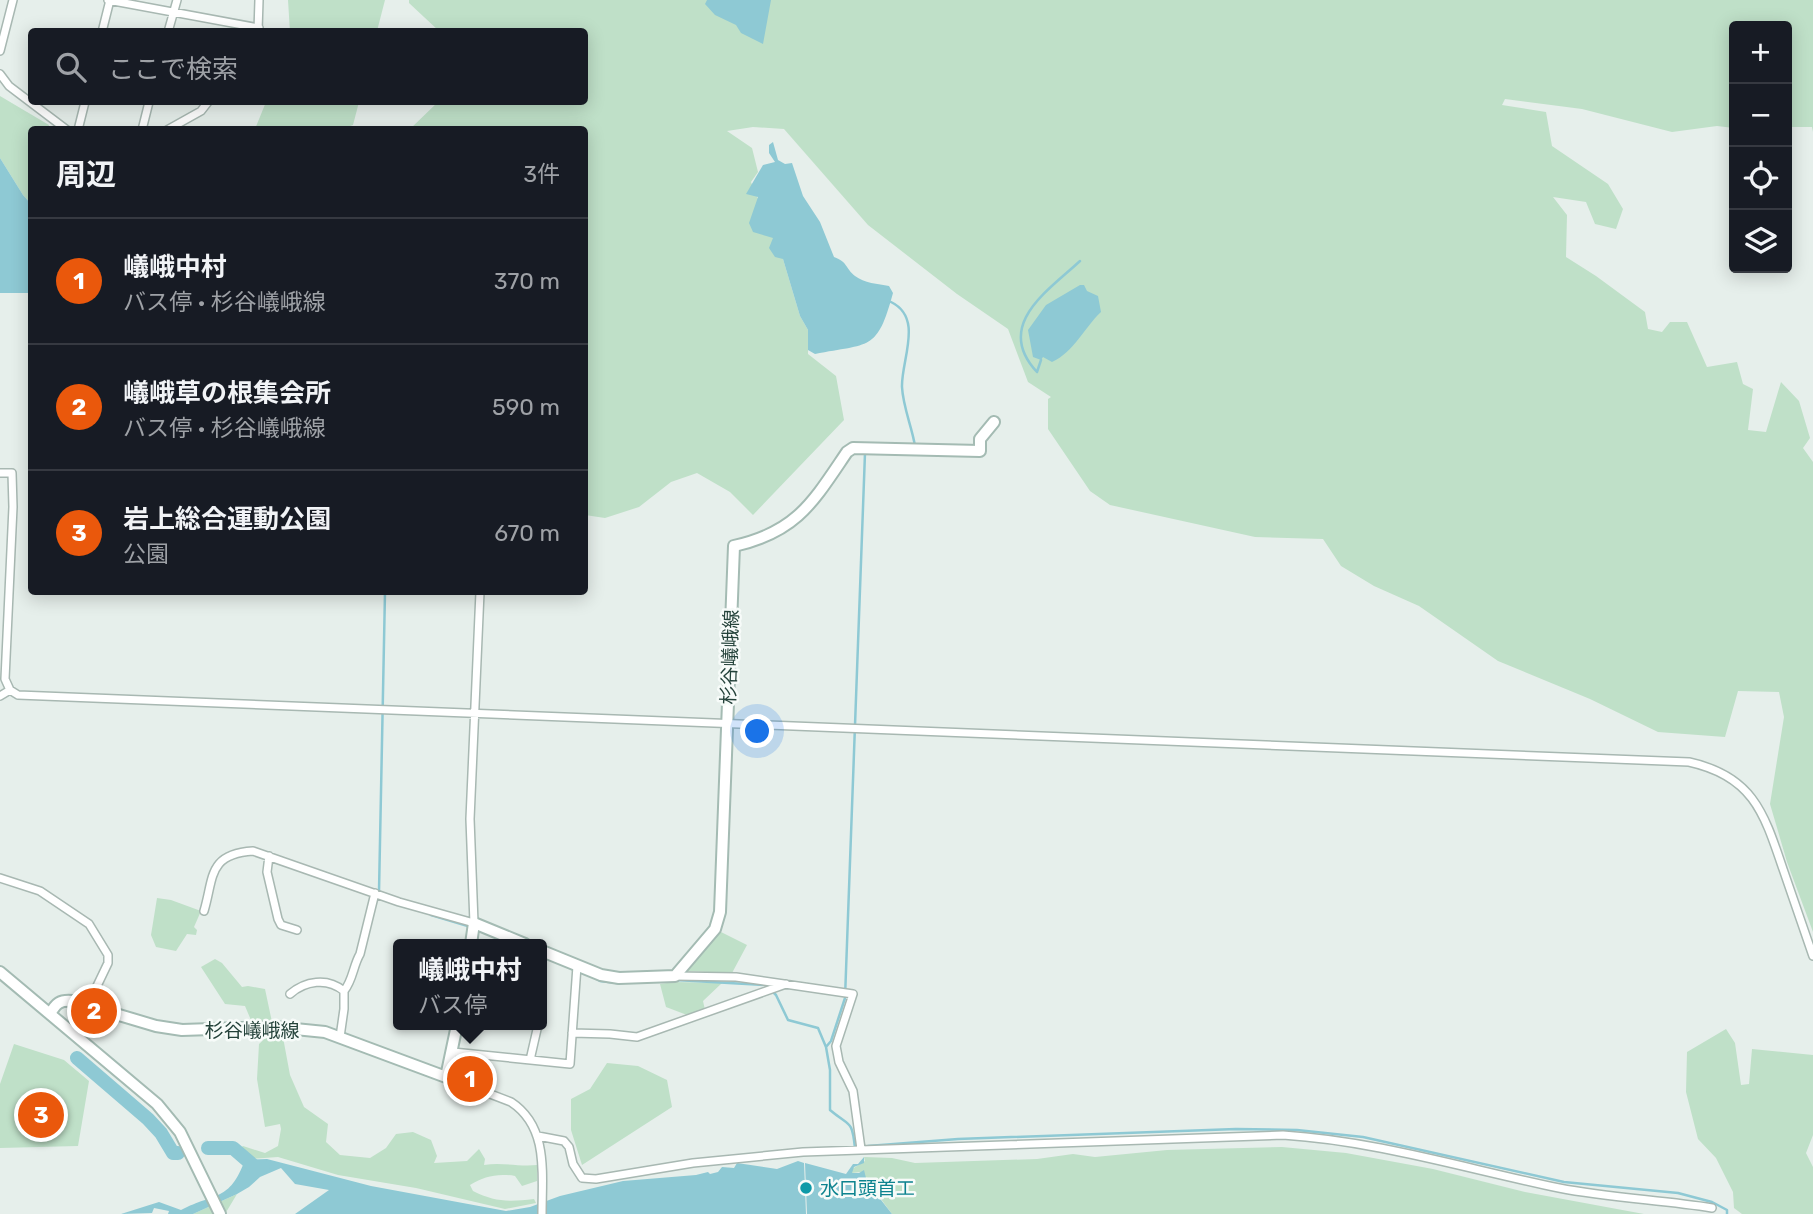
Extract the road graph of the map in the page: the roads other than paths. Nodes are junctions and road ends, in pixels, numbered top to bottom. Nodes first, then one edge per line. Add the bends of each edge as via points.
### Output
1 (13, 0) edge
2 (109, 0) edge
3 (177, 0) edge
4 (259, 0) edge
5 (173, 10) junction
6 (103, 28) edge
7 (169, 28) edge
8 (250, 28) edge
9 (258, 28) edge
10 (0, 51) edge
11 (0, 74) edge
12 (28, 100) edge
13 (34, 105) edge
14 (84, 105) edge
15 (148, 105) edge
16 (206, 105) edge
17 (62, 126) edge
18 (79, 126) edge
19 (143, 126) edge
20 (174, 126) edge
21 (994, 422) dead end
22 (0, 473) edge
23 (480, 595) edge
24 (10, 690) junction
25 (0, 696) edge
26 (475, 713) junction
27 (727, 724) junction
28 (269, 856) junction
29 (0, 878) edge
30 (375, 893) junction
31 (204, 911) dead end
32 (474, 923) junction
33 (297, 930) dead end
34 (472, 939) edge
35 (513, 939) edge
36 (547, 953) edge
37 (1813, 957) edge
38 (577, 966) junction
39 (0, 972) edge
40 (675, 976) junction
41 (787, 984) junction
42 (344, 991) junction
43 (290, 995) dead end
44 (94, 1008) junction
45 (50, 1014) junction
46 (456, 1030) edge
47 (537, 1030) edge
48 (572, 1033) junction
49 (340, 1037) junction
50 (453, 1052) junction
51 (530, 1060) junction
52 (446, 1077) junction
53 (538, 1136) junction
54 (861, 1149) junction
55 (1712, 1208) dead end
56 (220, 1214) edge
57 (542, 1214) edge

1 - 10 street
2 - 5 street
2 - 6 street
3 - 5 street
4 - 9 street
5 - 7 street
5 - 8 street
11 - 12 street
13 - 17 street
14 - 18 street
15 - 19 street
16 - 20 street
21 - 27 main road, 杉谷嶬峨線 via 980,439 980,451 853,448 796,519 734,546
22 - 24 street via 12,474 5,679
23 - 26 street
24 - 25 street
24 - 26 street via 32,696
26 - 27 street
26 - 32 street via 470,819
27 - 37 street via 1663,760 1712,767 1742,787 1766,819
27 - 40 main road, 杉谷嶬峨線 via 719,921
28 - 30 street
28 - 31 street via 253,851 226,857 211,874
28 - 33 street via 267,872 278,919 281,925
29 - 44 street via 40,891 89,924 108,955
30 - 32 street
30 - 42 street via 351,984
32 - 34 main road
32 - 35 main road
36 - 38 main road
38 - 40 main road via 619,978
38 - 48 street
39 - 45 main road
40 - 41 street
41 - 48 street via 636,1037
41 - 54 street via 853,994 836,1046 853,1091
42 - 43 street via 316,982
42 - 49 street
44 - 45 main road, 杉谷嶬峨線 via 63,1000
44 - 49 main road, 杉谷嶬峨線 via 182,1030 275,1027
45 - 56 main road via 157,1104 180,1132
46 - 50 main road
47 - 51 street
48 - 51 street via 570,1064
49 - 52 main road, 杉谷嶬峨線
50 - 51 street
50 - 52 main road
52 - 53 street via 520,1108
53 - 54 street via 564,1141 582,1178 596,1179 693,1163
53 - 57 street
54 - 55 street via 1283,1135 1384,1148 1559,1188

